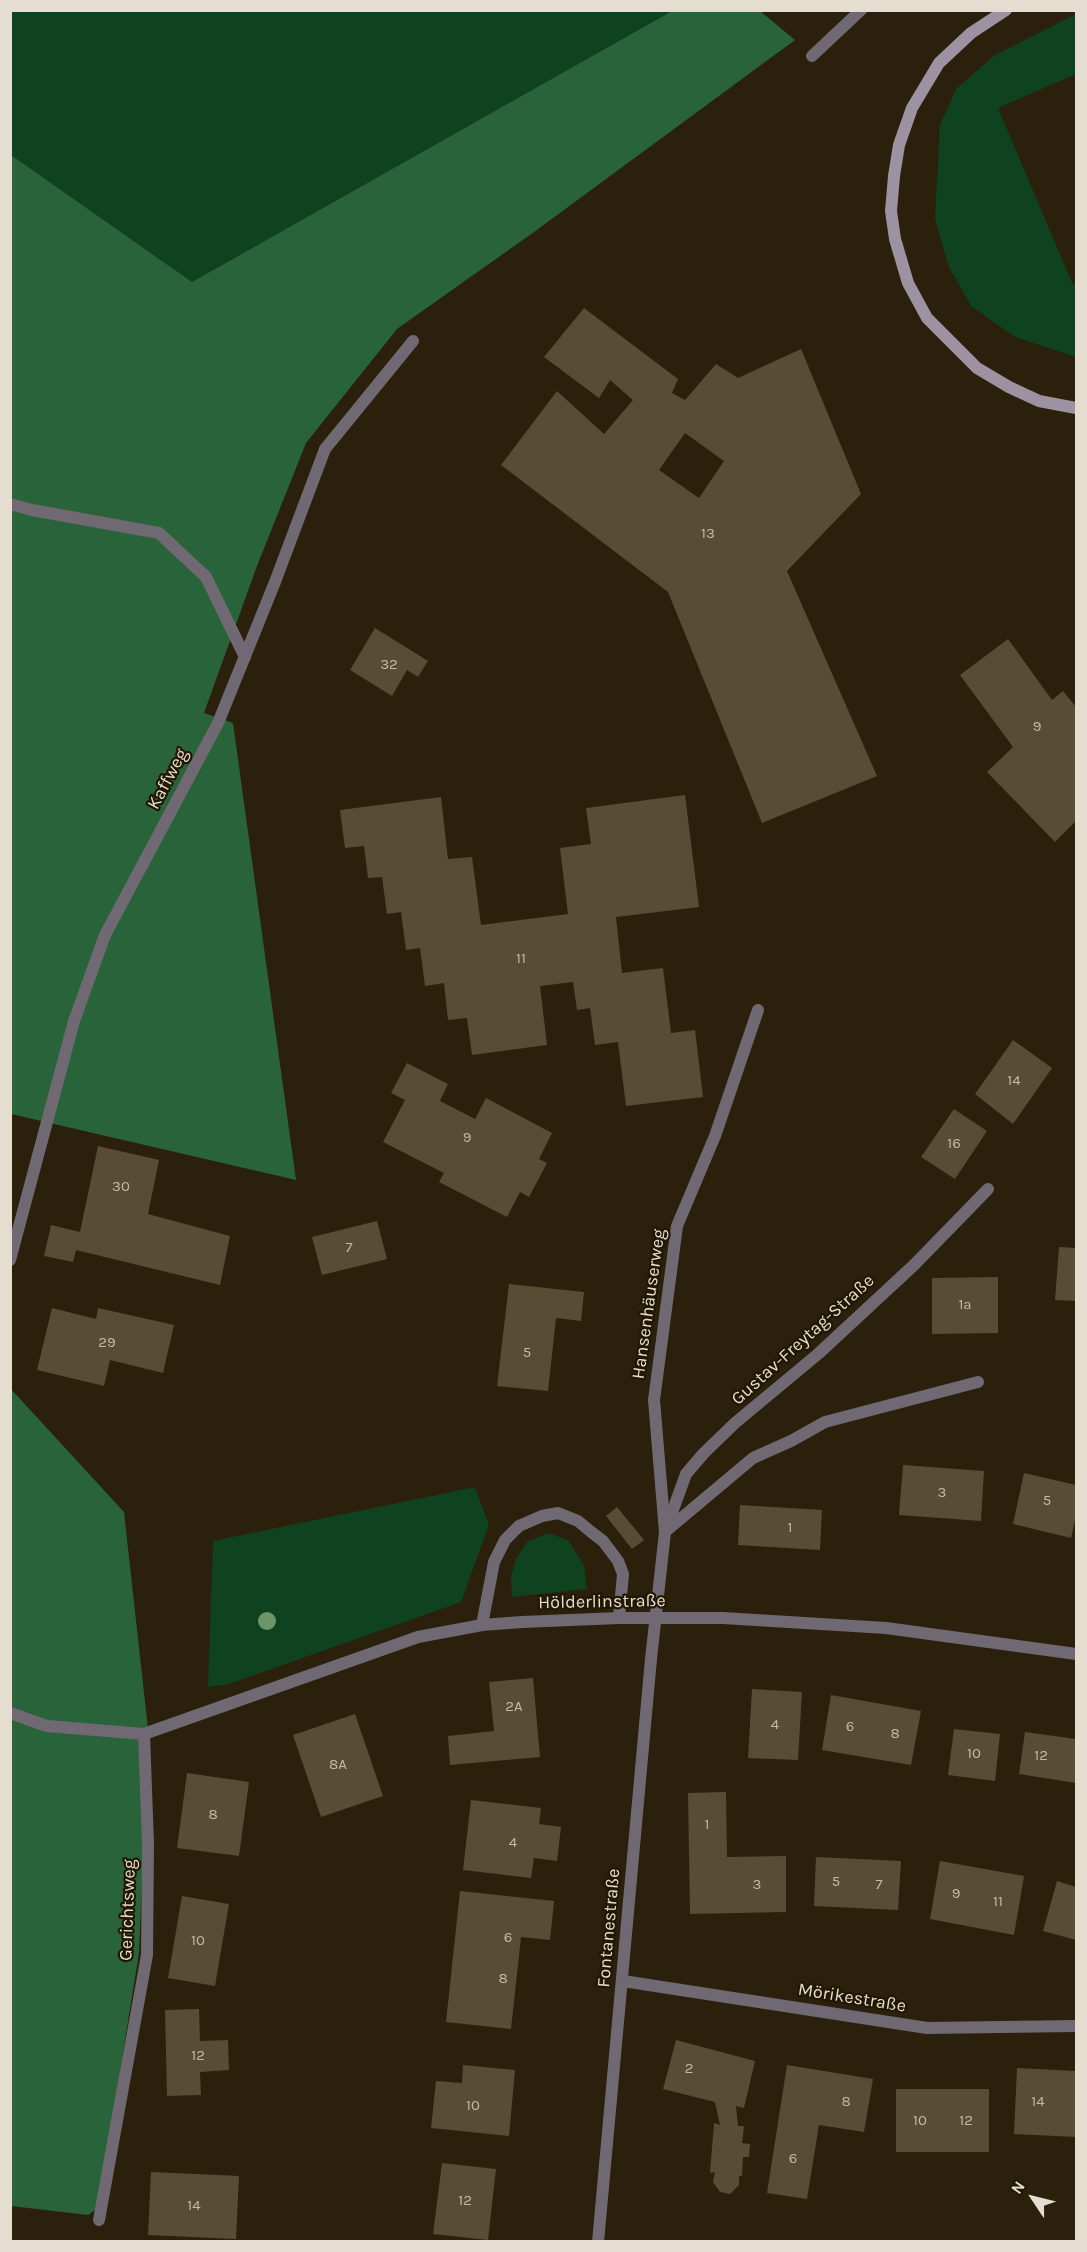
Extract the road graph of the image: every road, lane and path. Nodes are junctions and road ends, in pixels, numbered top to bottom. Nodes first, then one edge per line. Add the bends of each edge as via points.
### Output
1 (861, 10) edge
2 (1006, 10) edge
3 (812, 56) dead end
4 (413, 341) dead end
5 (1077, 408) edge
6 (10, 504) edge
7 (245, 657) junction
8 (758, 1010) dead end
9 (988, 1189) dead end
10 (10, 1260) edge
11 (978, 1382) dead end
12 (665, 1532) junction
13 (655, 1617) junction
14 (619, 1618) junction
15 (482, 1625) junction
16 (1077, 1654) edge
17 (10, 1713) edge
18 (144, 1734) junction
19 (623, 1981) junction
20 (1077, 2026) edge
21 (99, 2220) dead end
22 (598, 2241) edge

1 - 3 street
2 - 5 main road via 971,33 939,63 912,108 899,145 894,176 891,211 895,239 908,283 927,318 977,368 1039,401
4 - 7 street, Kaffweg via 325,449
6 - 7 street via 159,533 206,577
7 - 10 street, Kaffweg via 218,723 105,935 74,1021
8 - 12 street, Hansenhäuserweg via 715,1136 677,1227 654,1400
9 - 12 street, Gustav-Freytag-Straße via 827,1346 703,1454 686,1474
11 - 12 street via 825,1422 753,1458
12 - 13 street, Hansenhäuserweg
13 - 14 street, Hölderlinstraße
13 - 16 street, Hölderlinstraße via 886,1628
13 - 19 street, Fontanestraße
14 - 15 street, Hölderlinstraße
14 - 15 street via 623,1574 618,1561 603,1541 578,1521 558,1513 519,1526 505,1540 494,1562
15 - 18 street, Hölderlinstraße via 418,1637
17 - 18 street via 47,1726
18 - 21 street, Gerichtsweg via 147,1955
19 - 20 street, Mörikestraße via 927,2028
19 - 22 street, Fontanestraße

